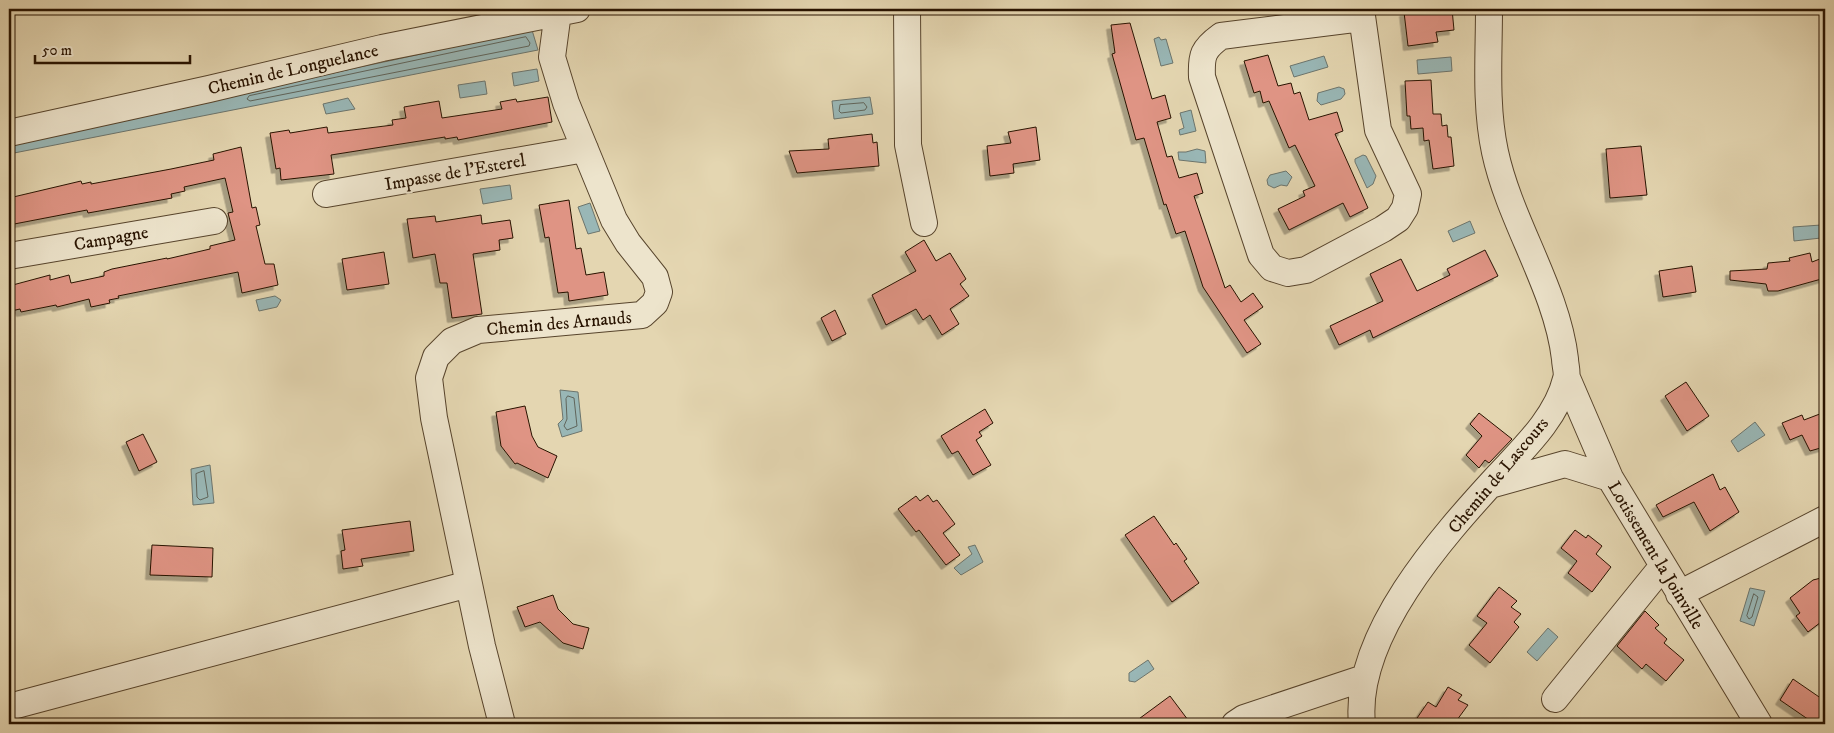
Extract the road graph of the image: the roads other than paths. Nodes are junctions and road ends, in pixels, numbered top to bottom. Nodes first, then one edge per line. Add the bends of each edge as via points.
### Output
1 (907, 9) edge
2 (1489, 9) edge
3 (568, 10) edge
4 (1361, 13) edge
5 (9, 133) edge
6 (585, 149) junction
7 (326, 194) dead end
8 (214, 221) dead end
9 (924, 224) dead end
10 (9, 256) edge
11 (1567, 378) junction
12 (1610, 478) junction
13 (1490, 485) junction
14 (1825, 519) edge
15 (1662, 567) junction
16 (469, 584) junction
17 (1679, 594) junction
18 (1364, 678) junction
19 (1555, 699) dead end
20 (9, 707) edge
21 (502, 724) edge
22 (1235, 724) edge
23 (1362, 724) edge
24 (1759, 724) edge

1 - 9 street via 908,145
2 - 11 street via 1489,115 1495,151 1504,187 1557,320
3 - 5 street, Chemin de Longuelance via 382,48
3 - 6 street, Chemin des Arnauds via 552,57
4 - 4 street via 1221,36 1208,45 1201,59 1202,77 1261,255 1272,268 1288,273 1306,270 1383,229 1398,219 1406,208 1408,194 1378,130
6 - 7 street, Impasse de l'Esterel
6 - 16 street, Chemin des Arnauds via 614,220 655,277 659,292 655,303 642,315 478,330 452,341 436,358 429,378 434,418
8 - 10 street, Campagne
11 - 12 street, Lotissement la Joinville
11 - 13 street, Chemin de Lascours via 1552,410 1535,435
12 - 13 street via 1566,464
12 - 15 street, Lotissement la Joinville
13 - 18 street, Chemin de Lascours via 1417,572 1379,639
14 - 17 street
15 - 17 street, Lotissement la Joinville
15 - 19 street
16 - 20 street
16 - 21 street, Chemin des Arnauds
17 - 24 street, Lotissement la Joinville
18 - 22 street via 1244,718
18 - 23 street, Chemin de Lascours

